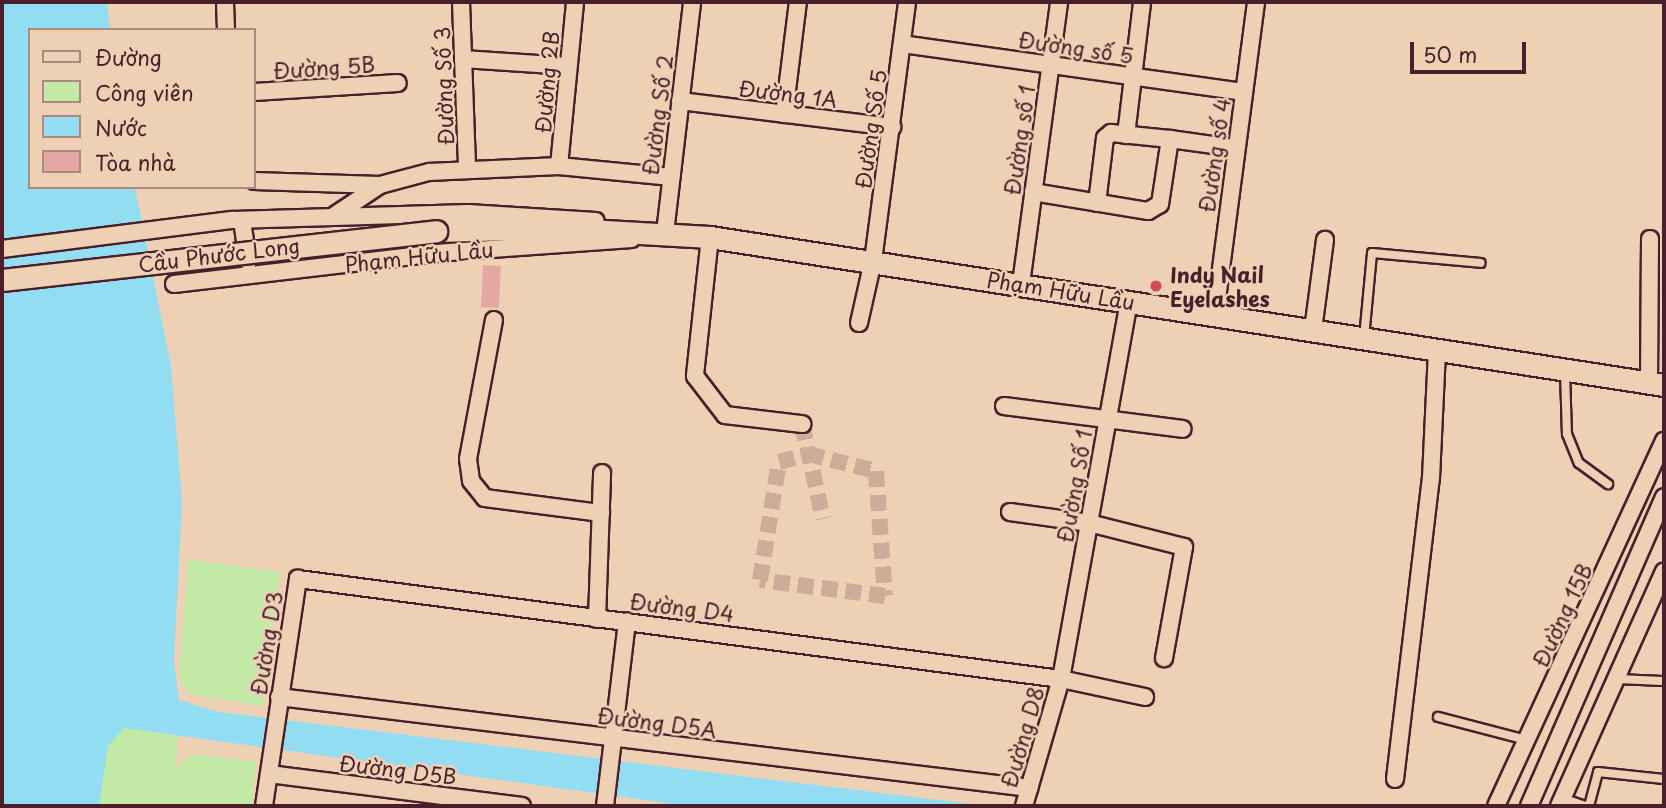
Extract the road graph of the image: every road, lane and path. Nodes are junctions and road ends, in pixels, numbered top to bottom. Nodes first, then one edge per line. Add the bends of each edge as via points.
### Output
1 (225, 2) edge
2 (461, 2) edge
3 (575, 2) edge
4 (692, 2) edge
5 (798, 2) edge
6 (907, 2) edge
7 (1059, 2) edge
8 (1142, 2) edge
9 (1256, 2) edge
10 (226, 28) edge
11 (902, 44) junction
12 (463, 59) junction
13 (568, 65) junction
14 (1051, 65) junction
15 (1133, 76) junction
16 (398, 83) dead end
17 (256, 92) edge
18 (1244, 92) junction
19 (680, 101) junction
20 (784, 114) junction
21 (892, 127) junction
22 (1126, 135) junction
23 (1170, 139) junction
24 (1235, 148) junction
25 (559, 166) junction
26 (467, 168) junction
27 (671, 177) junction
28 (256, 181) edge
29 (380, 185) junction
30 (1033, 192) junction
31 (1097, 202) junction
32 (333, 216) junction
33 (237, 220) junction
34 (436, 231) joint
35 (664, 233) junction
36 (710, 237) junction
37 (1650, 239) dead end
38 (1325, 240) dead end
39 (2, 249) edge
40 (873, 261) junction
41 (1481, 263) dead end
42 (250, 275) junction
43 (2, 280) edge
44 (174, 284) dead end
45 (1021, 284) junction
46 (1129, 301) junction
47 (1215, 314) junction
48 (494, 320) dead end
49 (859, 323) dead end
50 (1312, 330) junction
51 (1364, 338) junction
52 (1437, 349) junction
53 (1565, 369) junction
54 (1656, 384) edge
55 (1004, 406) dead end
56 (1107, 422) junction
57 (802, 424) dead end
58 (1183, 429) dead end
59 (1664, 441) edge
60 (602, 473) dead end
61 (1608, 484) dead end
62 (1664, 497) edge
63 (1010, 512) dead end
64 (601, 513) junction
65 (1089, 523) junction
66 (1664, 571) edge
67 (298, 579) joint
68 (597, 619) junction
69 (626, 621) junction
70 (1164, 658) dead end
71 (1061, 679) junction
72 (1616, 679) junction
73 (1664, 681) edge
74 (1145, 697) dead end
75 (278, 705) junction
76 (1438, 717) dead end
77 (614, 738) junction
78 (1527, 740) junction
79 (270, 767) junction
80 (1395, 779) dead end
81 (1664, 779) edge
82 (1030, 789) junction
83 (1561, 802) edge
84 (264, 806) edge
85 (522, 806) edge
86 (605, 806) edge
87 (1024, 806) edge
88 (1496, 806) edge
89 (1529, 806) edge
90 (1587, 806) edge

1 - 10 street
2 - 12 street, Đường Số 3
3 - 13 street, Đường 2B
4 - 19 street, Đường Số 2
5 - 20 street
6 - 11 street, Đường Số 5
7 - 14 street, Đường số 1
8 - 15 street
9 - 18 street, Đường số 4
11 - 14 street, Đường số 5
11 - 21 street, Đường Số 5
12 - 13 street
12 - 26 street, Đường Số 3
13 - 25 street, Đường 2B
14 - 15 street, Đường số 5
14 - 30 street, Đường số 1
15 - 18 street, Đường số 5
15 - 22 street
16 - 17 street, Đường 5B
18 - 24 street, Đường số 4
19 - 20 street, Đường 1A
19 - 27 street, Đường Số 2
20 - 21 street, Đường 1A
21 - 40 street, Đường Số 5
22 - 23 street
22 - 31 street via 1111,133 1105,138
23 - 24 street
23 - 31 street via 1160,204 1148,211
24 - 47 street, Đường số 4
25 - 26 street
25 - 27 street
26 - 29 street
27 - 35 street, Đường Số 2
28 - 29 street
29 - 32 street
30 - 31 street
30 - 45 street, Đường số 1
32 - 33 street, Phạm Hữu Lầu
32 - 35 street, Phạm Hữu Lầu via 518,215 617,223
33 - 39 street, Cầu Phước Long
33 - 42 street
34 - 35 main road, Phạm Hữu Lầu via 553,228
34 - 43 main road, Cầu Phước Long, bridge
35 - 36 main road, Phạm Hữu Lầu
35 - 42 street, Phạm Hữu Lầu via 597,244 436,253
36 - 40 main road, Phạm Hữu Lầu
36 - 57 street via 695,376 726,415
37 - 54 street
38 - 50 street
40 - 45 main road, Phạm Hữu Lầu
40 - 49 street, Đường Số 5
41 - 51 lane via 1372,253
42 - 44 street, Phạm Hữu Lầu
45 - 46 main road, Phạm Hữu Lầu
46 - 47 main road, Phạm Hữu Lầu
46 - 56 street, Đường Số 1
47 - 50 main road, Phạm Hữu Lầu
48 - 64 street via 468,459 471,481 485,498
50 - 51 main road, Phạm Hữu Lầu
51 - 52 main road, Phạm Hữu Lầu
52 - 53 main road, Phạm Hữu Lầu
52 - 80 street via 1431,478
53 - 54 main road, Phạm Hữu Lầu
53 - 61 lane via 1567,434 1579,463
55 - 56 street
56 - 58 street
56 - 65 street, Đường Số 1
59 - 78 street, Đường 15B
60 - 64 street
62 - 89 street
63 - 65 street
64 - 68 street
65 - 70 street via 1185,547
65 - 71 street, Đường Số 1
66 - 72 street
67 - 68 street, Đường D4
67 - 75 street, Đường D3
68 - 69 street, Đường D4
69 - 71 street, Đường D4
69 - 77 street
71 - 74 street, Đường D4
71 - 82 street, Đường D8
72 - 73 lane
72 - 83 street
75 - 77 street, Đường D5A
75 - 79 street, Đường D3
76 - 78 lane
77 - 82 street, Đường D5A
77 - 86 street
78 - 88 street, Đường 15B
79 - 84 street
79 - 85 street, Đường D5B
81 - 90 lane via 1598,772
82 - 87 street, Đường D8
83 - 90 lane

